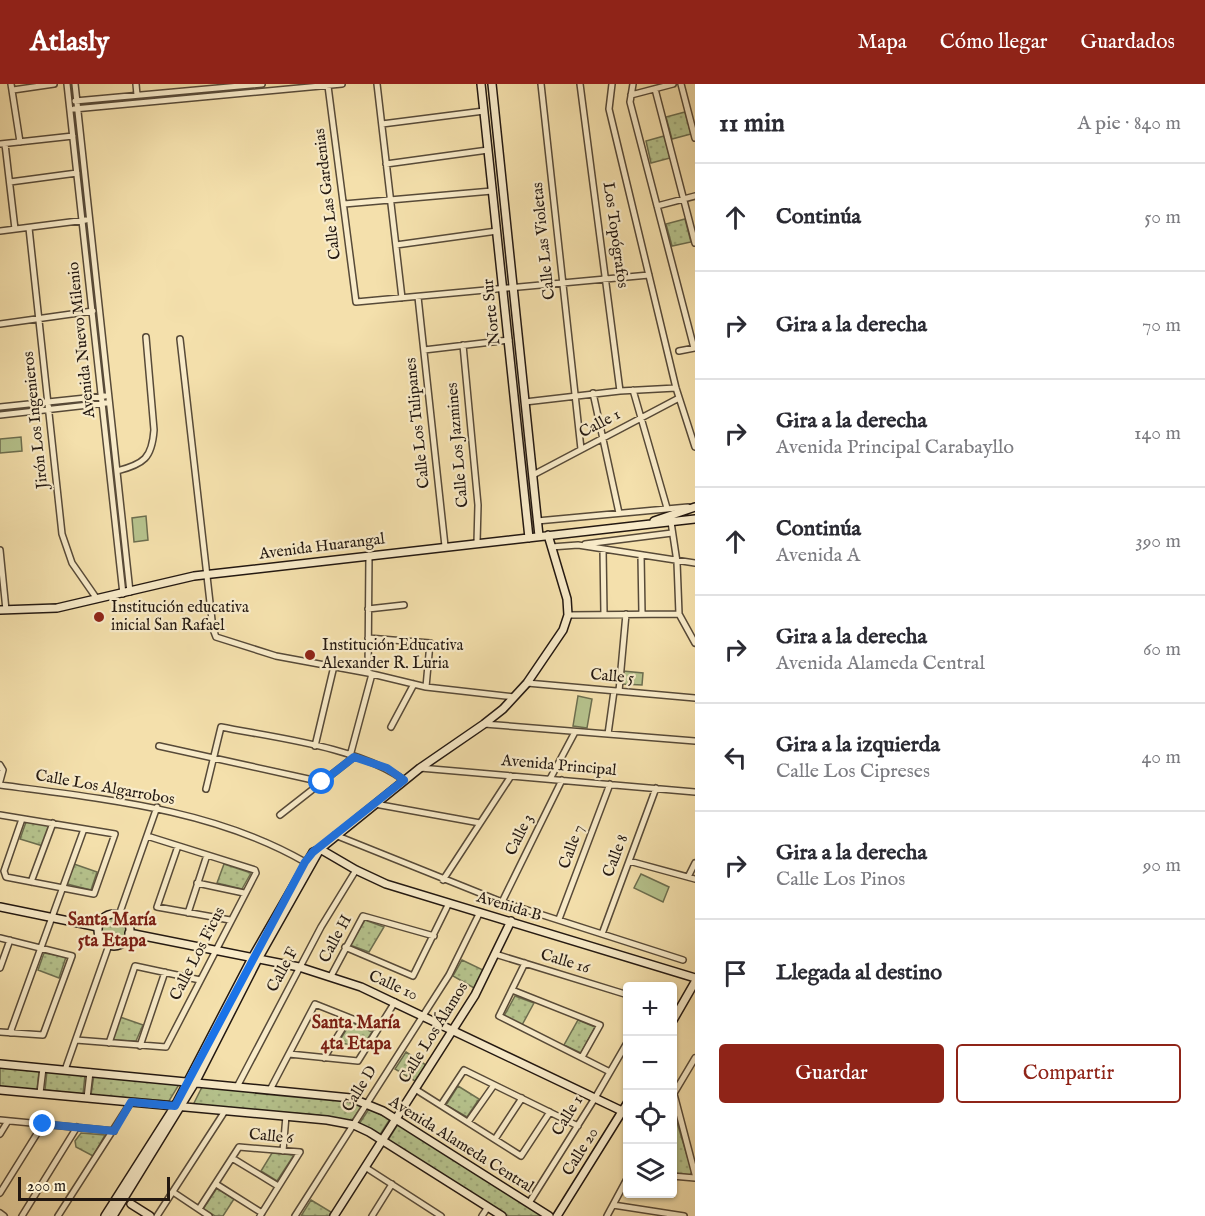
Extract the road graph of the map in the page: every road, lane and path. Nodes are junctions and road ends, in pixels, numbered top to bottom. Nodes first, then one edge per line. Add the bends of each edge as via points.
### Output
1 (54, 84) edge
2 (67, 84) edge
3 (75, 84) edge
4 (136, 84) edge
5 (262, 84) edge
6 (342, 84) edge
7 (377, 84) edge
8 (481, 84) edge
9 (492, 84) edge
10 (541, 84) edge
11 (580, 84) edge
12 (612, 84) edge
13 (633, 84) edge
14 (673, 84) edge
15 (681, 84) edge
16 (244, 85) edge
17 (328, 86) junction
18 (12, 87) edge
19 (197, 87) edge
20 (284, 87) edge
21 (655, 89) junction
22 (137, 95) junction
23 (631, 95) junction
24 (69, 101) junction
25 (76, 101) junction
26 (77, 109) junction
27 (69, 110) junction
28 (484, 111) junction
29 (382, 124) junction
30 (73, 136) junction
31 (695, 138) edge
32 (20, 142) junction
33 (3, 144) edge
34 (488, 150) junction
35 (386, 164) junction
36 (77, 173) junction
37 (10, 182) junction
38 (492, 191) junction
39 (695, 196) edge
40 (684, 199) junction
41 (390, 200) junction
42 (344, 204) junction
43 (657, 206) junction
44 (90, 220) junction
45 (82, 221) junction
46 (29, 228) junction
47 (15, 229) junction
48 (0, 231) edge
49 (497, 231) junction
50 (695, 243) edge
51 (396, 245) junction
52 (649, 275) junction
53 (608, 279) junction
54 (562, 284) junction
55 (514, 289) junction
56 (504, 290) junction
57 (418, 297) junction
58 (402, 298) junction
59 (93, 312) junction
60 (39, 319) junction
61 (0, 324) edge
62 (146, 337) dead end
63 (180, 339) dead end
64 (509, 340) junction
65 (463, 345) junction
66 (694, 348) edge
67 (424, 350) junction
68 (679, 351) dead end
69 (676, 388) junction
70 (633, 390) junction
71 (620, 391) junction
72 (593, 393) junction
73 (109, 395) junction
74 (573, 395) junction
75 (102, 396) junction
76 (679, 398) junction
77 (46, 402) junction
78 (525, 402) junction
79 (110, 403) junction
80 (103, 404) junction
81 (0, 407) edge
82 (47, 410) junction
83 (0, 415) edge
84 (641, 418) junction
85 (605, 437) junction
86 (695, 447) edge
87 (581, 449) junction
88 (117, 471) junction
89 (533, 474) junction
90 (695, 507) edge
91 (667, 508) junction
92 (619, 513) junction
93 (695, 519) edge
94 (537, 520) junction
95 (671, 522) junction
96 (649, 523) junction
97 (672, 532) junction
98 (548, 535) junction
99 (539, 536) junction
100 (529, 538) junction
101 (477, 543) junction
102 (578, 545) junction
103 (445, 546) junction
104 (551, 547) junction
105 (603, 549) junction
106 (0, 550) edge
107 (369, 555) junction
108 (641, 555) junction
109 (677, 561) junction
110 (695, 563) edge
111 (207, 575) junction
112 (126, 593) junction
113 (97, 599) junction
114 (404, 605) dead end
115 (368, 609) junction
116 (3, 610) edge
117 (604, 614) junction
118 (626, 614) junction
119 (642, 614) junction
120 (679, 614) junction
121 (568, 615) junction
122 (368, 638) junction
123 (695, 643) edge
124 (334, 666) junction
125 (370, 673) junction
126 (527, 683) junction
127 (414, 684) junction
128 (426, 687) junction
129 (616, 691) junction
130 (514, 697) junction
131 (695, 698) edge
132 (484, 724) junction
133 (391, 727) dead end
134 (575, 732) junction
135 (608, 734) junction
136 (695, 741) edge
137 (159, 746) dead end
138 (315, 746) junction
139 (352, 757) junction
140 (214, 760) junction
141 (0, 765) edge
142 (420, 768) junction
143 (511, 776) junction
144 (550, 779) junction
145 (404, 780) junction
146 (562, 780) junction
147 (322, 782) junction
148 (0, 783) edge
149 (610, 784) junction
150 (206, 789) dead end
151 (656, 789) junction
152 (695, 792) edge
153 (375, 804) junction
154 (157, 807) junction
155 (0, 815) edge
156 (280, 815) dead end
157 (22, 819) junction
158 (480, 823) junction
159 (53, 824) junction
160 (84, 829) junction
161 (335, 835) junction
162 (147, 836) junction
163 (178, 846) junction
164 (321, 849) junction
165 (207, 855) junction
166 (629, 861) junction
167 (305, 862) junction
168 (695, 863) edge
169 (356, 870) junction
170 (688, 877) junction
171 (695, 879) edge
172 (443, 880) junction
173 (31, 882) junction
174 (197, 884) junction
175 (62, 888) junction
176 (244, 893) junction
177 (502, 902) junction
178 (449, 903) junction
179 (0, 907) edge
180 (480, 912) junction
181 (188, 913) junction
182 (119, 915) junction
183 (51, 918) junction
184 (230, 920) junction
185 (559, 920) junction
186 (511, 921) junction
187 (98, 927) junction
188 (129, 933) junction
189 (602, 934) junction
190 (434, 936) junction
191 (0, 938) edge
192 (10, 940) junction
193 (109, 945) junction
194 (41, 947) junction
195 (345, 947) junction
196 (214, 951) junction
197 (495, 954) junction
198 (243, 956) junction
199 (255, 959) junction
200 (683, 960) dead end
201 (525, 963) junction
202 (248, 966) junction
203 (299, 967) junction
204 (0, 968) edge
205 (165, 972) junction
206 (331, 976) junction
207 (200, 980) junction
208 (695, 980) edge
209 (512, 990) junction
210 (623, 994) edge
211 (395, 1001) junction
212 (677, 1007) edge
213 (424, 1015) junction
214 (349, 1018) junction
215 (378, 1029) junction
216 (452, 1029) junction
217 (0, 1032) edge
218 (10, 1033) junction
219 (75, 1040) junction
220 (109, 1043) junction
221 (140, 1046) junction
222 (623, 1048) edge
223 (289, 1054) junction
224 (582, 1057) junction
225 (324, 1058) junction
226 (695, 1058) edge
227 (0, 1064) edge
228 (43, 1068) junction
229 (65, 1070) junction
230 (90, 1072) junction
231 (610, 1072) junction
232 (193, 1081) junction
233 (238, 1085) junction
234 (494, 1085) junction
235 (271, 1088) junction
236 (0, 1089) edge
237 (415, 1089) junction
238 (676, 1090) edge
239 (40, 1093) junction
240 (87, 1098) junction
241 (522, 1098) junction
242 (595, 1098) junction
243 (131, 1102) junction
244 (367, 1104) junction
245 (441, 1105) junction
246 (178, 1106) junction
247 (677, 1110) edge
248 (225, 1111) junction
249 (550, 1112) junction
250 (623, 1112) edge
251 (286, 1116) junction
252 (623, 1116) edge
253 (396, 1118) junction
254 (0, 1120) edge
255 (8, 1121) junction
256 (468, 1122) junction
257 (43, 1124) junction
258 (354, 1125) junction
259 (578, 1126) junction
260 (77, 1127) junction
261 (114, 1131) junction
262 (0, 1134) edge
263 (495, 1139) junction
264 (382, 1140) junction
265 (283, 1151) junction
266 (232, 1158) junction
267 (365, 1167) junction
268 (677, 1176) edge
269 (695, 1176) edge
270 (216, 1184) junction
271 (392, 1184) junction
272 (623, 1185) edge
273 (278, 1186) junction
274 (173, 1192) junction
275 (0, 1193) edge
276 (124, 1199) junction
277 (529, 1203) junction
278 (131, 1204) joint
279 (613, 1205) junction
280 (488, 1207) junction
281 (199, 1209) junction
282 (0, 1213) edge
283 (261, 1215) edge
284 (4, 1216) edge
285 (22, 1216) edge
286 (58, 1216) edge
287 (105, 1216) edge
288 (113, 1216) edge
289 (150, 1216) edge
290 (157, 1216) edge
291 (210, 1216) edge
292 (295, 1216) edge
293 (334, 1216) edge
294 (372, 1216) edge
295 (441, 1216) edge
296 (482, 1216) edge
297 (502, 1216) edge
298 (549, 1216) edge
299 (557, 1216) edge
300 (607, 1216) edge
301 (684, 1216) edge

1 - 18 street
2 - 24 street, Avenida Nuevo Milenio
3 - 25 street, Avenida Nuevo Milenio
4 - 22 street
5 - 16 street
6 - 17 street
7 - 29 street
8 - 28 street, Norte Sur
9 - 55 street, Norte Sur
10 - 54 street, Calle Las Violetas
11 - 53 street, Los Topógrafos
12 - 52 street via 609,110
13 - 23 street
14 - 21 street
15 - 31 street
16 - 19 street
17 - 20 street
17 - 42 street, Calle Las Gardenias
18 - 32 street
19 - 22 street
20 - 26 street
21 - 23 street
21 - 40 street
22 - 25 street
23 - 43 street
24 - 25 street
24 - 27 street, Avenida Nuevo Milenio
25 - 26 street, Avenida Nuevo Milenio
26 - 27 street
26 - 44 street, Avenida Nuevo Milenio
27 - 30 street, Avenida Nuevo Milenio
28 - 29 street
28 - 34 street, Norte Sur
29 - 35 street
30 - 32 street
30 - 36 street, Avenida Nuevo Milenio
32 - 33 street
33 - 37 street
34 - 35 street
34 - 38 street, Norte Sur
35 - 41 street
36 - 37 street
36 - 45 street, Avenida Nuevo Milenio
37 - 47 street
38 - 41 street
38 - 49 street, Norte Sur
39 - 40 street
40 - 43 street
40 - 50 street
41 - 42 street
41 - 51 street
42 - 58 street, Calle Las Gardenias via 354,299 360,302
43 - 66 street
44 - 45 street
44 - 73 street, Avenida Nuevo Milenio
45 - 46 street
45 - 59 street, Avenida Nuevo Milenio
46 - 47 street
46 - 60 street, Jirón Los Ingenieros
47 - 48 street
49 - 51 street
49 - 56 street, Norte Sur
51 - 58 street
52 - 53 street
52 - 69 street
53 - 54 street
53 - 71 street, Los Topógrafos
54 - 55 street
54 - 74 street, Calle Las Violetas
55 - 56 street
55 - 78 street, Norte Sur
56 - 57 street
56 - 64 street, Norte Sur
57 - 58 street
57 - 67 street, Calle Los Tulipanes
59 - 60 street
59 - 75 street, Avenida Nuevo Milenio
60 - 61 street
60 - 77 street, Jirón Los Ingenieros
62 - 88 street via 153,445 138,466
63 - 111 street
64 - 65 street
64 - 100 street, Norte Sur
65 - 67 street
65 - 101 street, Calle Los Jazmines via 478,505
66 - 68 street
67 - 103 street, Calle Los Tulipanes
69 - 70 street
69 - 76 street
70 - 71 street
70 - 84 street
71 - 72 street
72 - 74 street
72 - 85 street
73 - 75 street
73 - 79 street, Avenida Nuevo Milenio
74 - 78 street
74 - 87 street, Calle Las Violetas
75 - 77 street
75 - 80 street, Avenida Nuevo Milenio
76 - 84 street, Calle 1
76 - 86 street
77 - 81 street
77 - 82 street, Jirón Los Ingenieros
78 - 89 street, Norte Sur
79 - 80 street
79 - 88 street, Avenida Nuevo Milenio
80 - 82 street
80 - 112 street, Avenida Nuevo Milenio
82 - 83 street
82 - 113 street, Jirón Los Ingenieros via 65,549
84 - 85 street, Calle 1
84 - 91 street
85 - 87 street, Calle 1
85 - 92 street
87 - 89 street, Calle 1
88 - 112 street, Avenida Nuevo Milenio
89 - 94 street, Norte Sur
90 - 91 street
90 - 96 street, Avenida Huarangal
91 - 92 street
92 - 94 street
93 - 95 street, Avenida Huarangal
94 - 99 street, Norte Sur
95 - 96 street, Avenida Huarangal
95 - 97 street
96 - 98 street, Avenida Huarangal
97 - 102 street
97 - 109 street
98 - 99 street, Avenida Huarangal
98 - 104 street
99 - 100 street, Avenida Huarangal
100 - 101 street, Avenida Huarangal
101 - 103 street, Avenida Huarangal
102 - 104 street
102 - 105 street
103 - 107 street, Avenida Huarangal
104 - 121 street
105 - 108 street
105 - 117 street
106 - 116 street
107 - 111 street, Avenida Huarangal
107 - 115 street
108 - 109 street
108 - 119 street
109 - 110 street
109 - 120 street
111 - 112 street, Avenida Huarangal
111 - 124 street via 216,637 276,656
112 - 113 street, Avenida Huarangal
113 - 116 street, Avenida Huarangal via 51,609
114 - 115 street
115 - 122 street
117 - 118 street
117 - 121 street
118 - 119 street
118 - 129 street
119 - 120 street
120 - 123 street
121 - 126 street via 563,630
122 - 125 street
122 - 128 street via 430,643
124 - 125 street
124 - 138 street
125 - 127 street
125 - 139 street
126 - 129 street, Calle 5
126 - 130 street
127 - 128 street
127 - 133 street
128 - 130 street
129 - 131 street, Calle 5
129 - 135 street
130 - 132 street
132 - 134 street
132 - 142 street
134 - 135 street
134 - 144 street
135 - 136 street
137 - 140 street
138 - 139 street
138 - 140 street via 221,727
139 - 145 street via 387,768
139 - 147 street
140 - 147 street
140 - 150 street
141 - 148 street
142 - 143 street, Avenida Principal
142 - 145 street
143 - 144 street, Avenida Principal
143 - 158 street
144 - 146 street, Avenida Principal
145 - 153 street
146 - 149 street, Avenida Principal
146 - 177 street, Calle 3
147 - 156 street
148 - 154 street, Calle Los Algarrobos
149 - 151 street, Avenida Principal
149 - 185 street, Calle 7
151 - 152 street, Avenida Principal
151 - 166 street, Calle 8
153 - 158 street
153 - 161 street
154 - 162 street
154 - 167 street, Calle Los Algarrobos via 270,842
155 - 157 street
157 - 159 street
157 - 173 street via 4,871 6,877
158 - 172 street
159 - 160 street
159 - 173 street
160 - 175 street
160 - 175 street via 116,835 92,894
161 - 164 street
161 - 172 street, Avenida B
162 - 163 street
162 - 182 street
163 - 165 street
163 - 181 street via 156,905
164 - 167 street
164 - 169 street, Avenida B
164 - 199 street
165 - 174 street
165 - 176 street, Calle Los Ficus via 256,871
166 - 170 street
166 - 189 street, Calle 8
167 - 199 street
168 - 170 street
169 - 178 street, Avenida B via 386,884
169 - 203 street, Calle F
170 - 171 street
172 - 177 street, Avenida B
173 - 175 street
174 - 176 street
174 - 181 street
175 - 183 street
176 - 184 street, Calle Los Ficus
177 - 185 street, Avenida B
178 - 180 street, Avenida B
178 - 190 street
179 - 183 street
180 - 186 street, Avenida B
180 - 213 street, Calle D via 453,968
181 - 184 street
182 - 187 street via 108,915
182 - 188 street via 127,922
183 - 187 street
183 - 194 street
184 - 196 street, Calle Los Ficus
185 - 189 street, Avenida B
186 - 197 street, Calle Los Álamos
186 - 208 street, Avenida B
187 - 193 street via 99,936
188 - 193 street via 124,942
188 - 196 street, Calle 10
189 - 200 street, Avenida B
190 - 195 street, Calle H via 363,916
190 - 195 street via 413,976
191 - 192 street
192 - 194 street
192 - 204 street
193 - 219 street
194 - 218 street
194 - 218 street via 72,956 44,1034
195 - 206 street, Calle H
196 - 198 street, Calle 10
196 - 207 street, Calle Los Ficus
197 - 201 street, Calle 16
197 - 216 street, Calle Los Álamos via 475,995
198 - 199 street, Calle 10
198 - 202 street
199 - 202 street
199 - 203 street, Calle 10
199 - 232 street
201 - 209 street
201 - 210 street, Calle 16
202 - 232 street
203 - 206 street, Calle 10
203 - 233 street, Calle F
205 - 207 street
205 - 220 street via 134,968
205 - 221 street
206 - 211 street, Calle 10
207 - 221 street, Calle Los Ficus via 166,1047
208 - 212 street
209 - 224 street via 499,1016
209 - 224 street via 600,1025
211 - 213 street, Calle 10
211 - 215 street
213 - 216 street, Calle 10
213 - 244 street, Calle D
214 - 215 street
214 - 223 street via 315,1004
214 - 225 street
215 - 225 street via 358,1061
216 - 237 street, Calle Los Álamos
216 - 242 street, Calle 10
217 - 218 street
219 - 220 street
219 - 229 street
220 - 221 street
222 - 231 street, Calle 1
223 - 225 street
223 - 235 street
224 - 231 street
226 - 238 street
227 - 228 street, Avenida Alameda Central
228 - 229 street, Avenida Alameda Central
228 - 239 street
229 - 230 street, Avenida Alameda Central
230 - 232 street, Avenida Alameda Central
230 - 240 street
231 - 242 street, Calle 1
232 - 233 street, Avenida Alameda Central
232 - 246 street
233 - 235 street, Avenida Alameda Central
234 - 241 street
234 - 245 street via 464,1070
234 - 256 street
235 - 244 street, Avenida Alameda Central via 329,1094
236 - 239 street
237 - 245 street
237 - 253 street, Calle Los Álamos
239 - 240 street
240 - 243 street
241 - 249 street
241 - 263 street
242 - 250 street, Calle 10
242 - 259 street, Calle 1
243 - 246 street
243 - 261 street
244 - 253 street, Avenida Alameda Central
244 - 258 street, Calle D
245 - 256 street
246 - 248 street
246 - 276 street
246 - 287 street
247 - 269 street
248 - 251 street
248 - 274 street
249 - 259 street
249 - 263 street via 521,1156
251 - 258 street
251 - 265 street
252 - 299 street, Calle 20
253 - 264 street, Calle Los Álamos
253 - 277 street, Avenida Alameda Central
254 - 255 street
255 - 257 street
255 - 262 street
256 - 263 street
257 - 260 street
257 - 275 street
258 - 264 street
258 - 292 street, Calle D
259 - 277 street, Calle 1
260 - 261 street
260 - 285 street
261 - 286 street
264 - 267 street, Calle Los Álamos
264 - 280 street
265 - 266 street, Calle 6 via 239,1147
265 - 273 street, Calle 6 via 300,1152
266 - 270 street
266 - 273 street
267 - 271 street
267 - 293 street, Calle Los Álamos
268 - 269 street
270 - 281 street
270 - 283 street
271 - 294 street
271 - 295 street
272 - 279 street
273 - 283 street, Calle 6
274 - 281 street
274 - 290 street
276 - 278 street
276 - 288 street
277 - 298 street, Avenida Alameda Central
278 - 289 street
279 - 300 street
279 - 301 street
280 - 296 street
280 - 297 street
281 - 291 street
282 - 284 street

